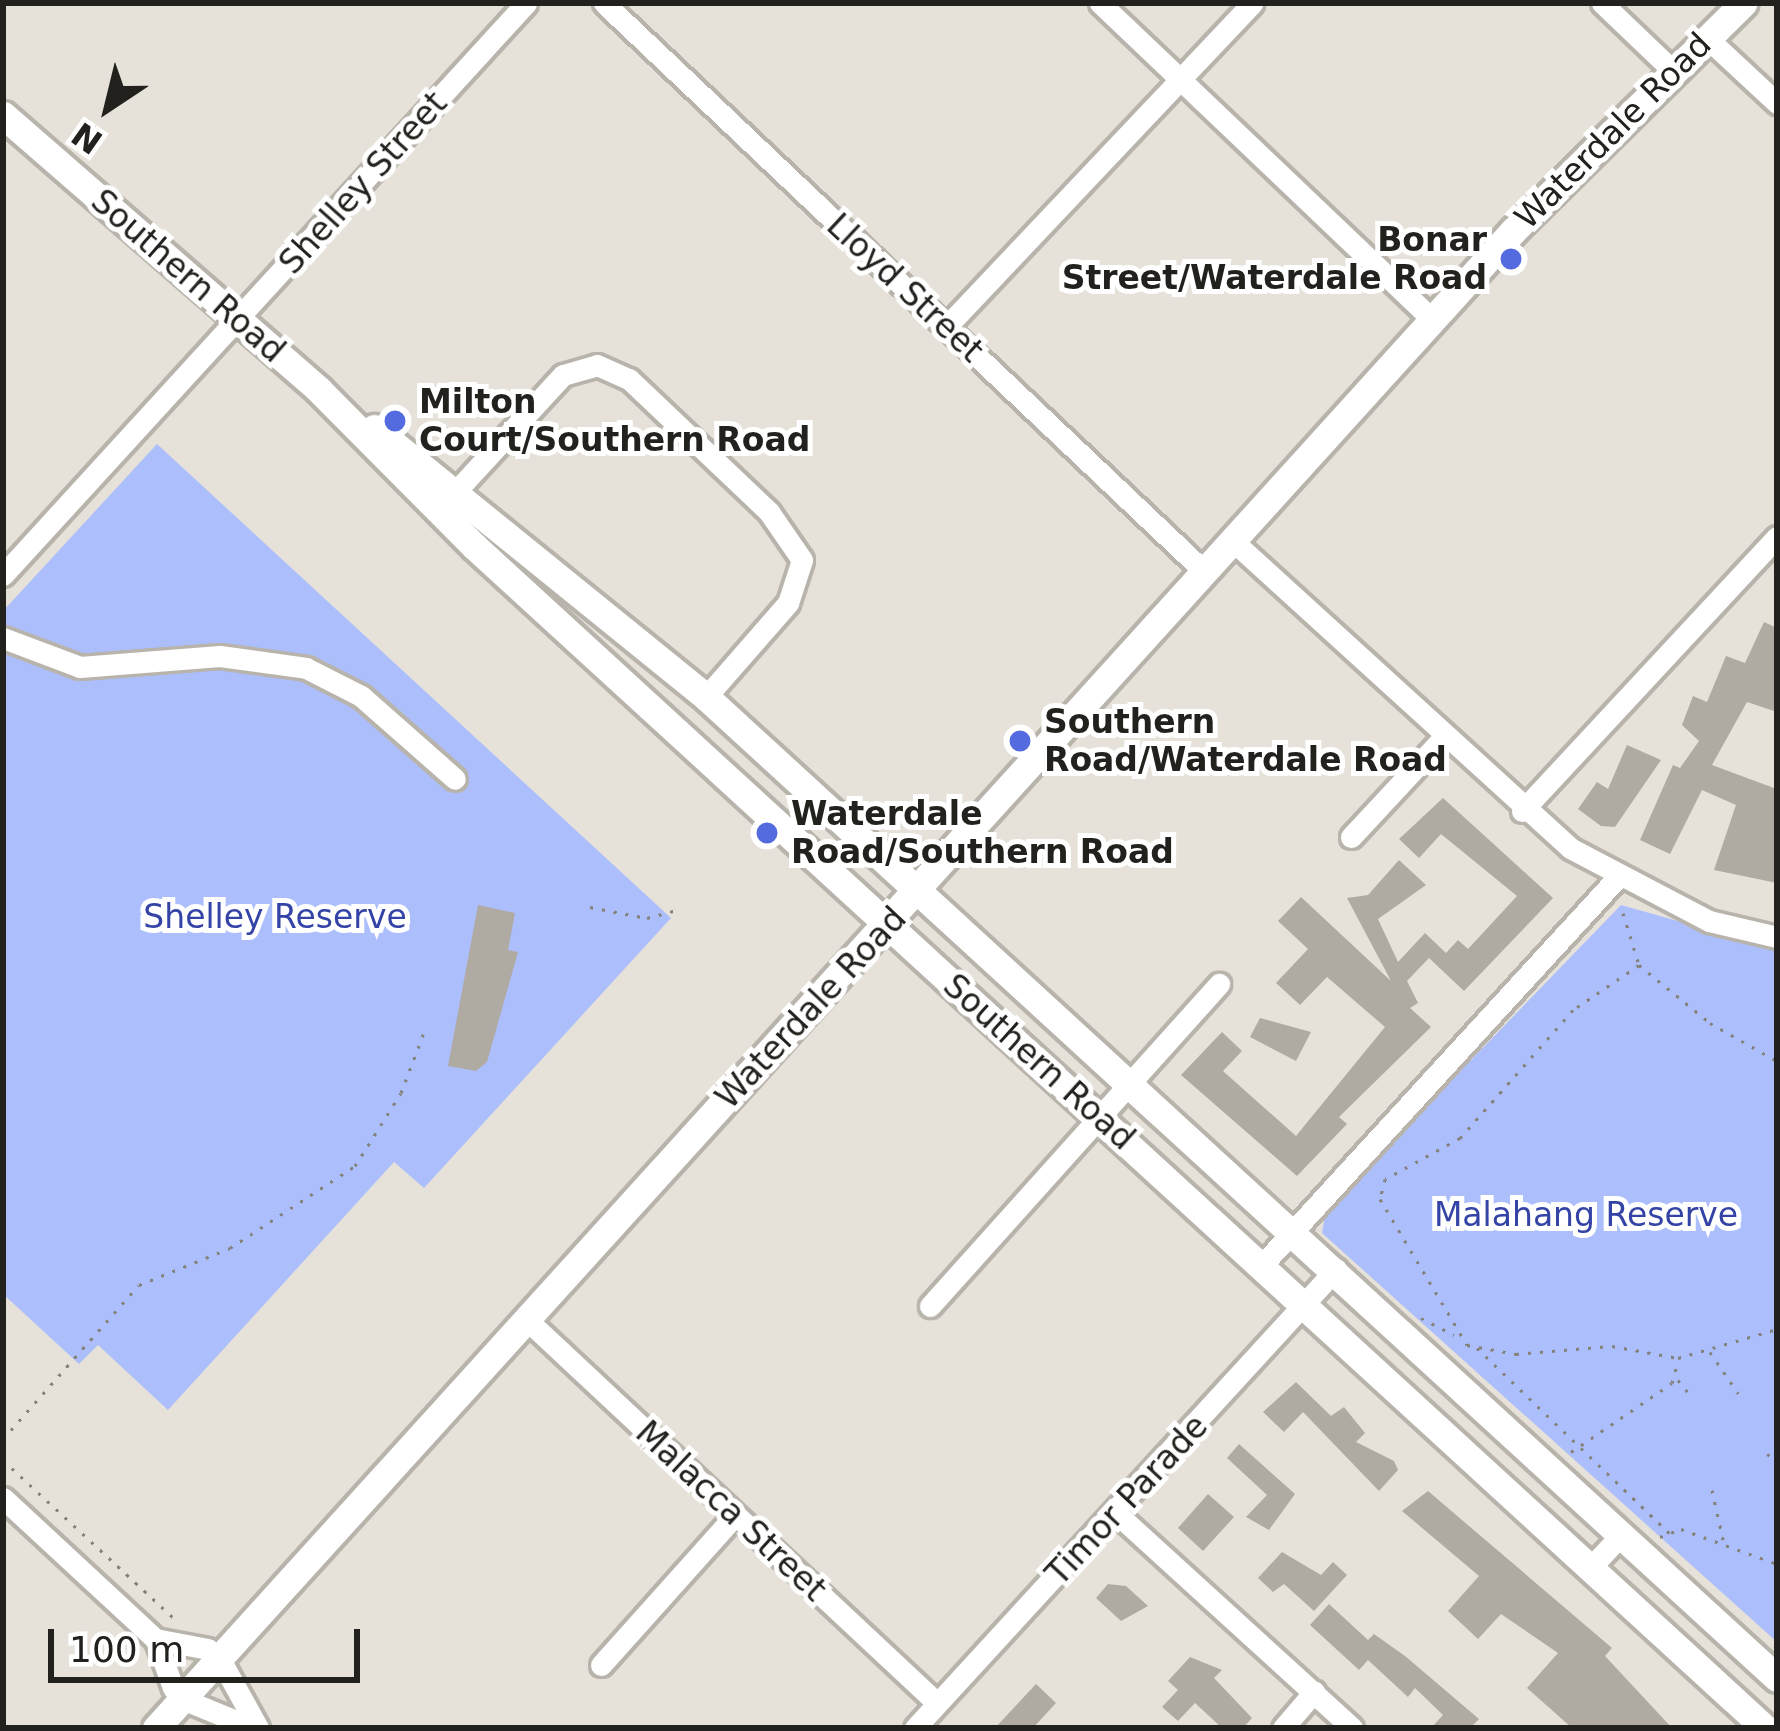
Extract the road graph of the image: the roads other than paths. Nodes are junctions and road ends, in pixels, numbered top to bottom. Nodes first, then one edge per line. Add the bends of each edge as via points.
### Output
1 (526, 3) edge
2 (604, 3) edge
3 (1100, 3) edge
4 (1252, 3) edge
5 (1601, 3) edge
6 (1743, 3) edge
7 (1707, 38) junction
8 (1672, 70) junction
9 (1180, 79) junction
10 (1777, 103) edge
11 (3, 115) edge
12 (239, 319) junction
13 (1432, 319) junction
14 (946, 327) junction
15 (320, 390) junction
16 (458, 489) junction
17 (1234, 542) junction
18 (1772, 550) edge
19 (1206, 573) junction
20 (3, 574) edge
21 (3, 638) edge
22 (706, 697) junction
23 (1442, 740) junction
24 (454, 779) dead end
25 (1522, 811) junction
26 (1352, 837) dead end
27 (1616, 878) junction
28 (919, 891) junction
29 (887, 926) junction
30 (1777, 937) edge
31 (1219, 984) dead end
32 (1130, 1082) junction
33 (1101, 1118) junction
34 (1293, 1230) junction
35 (1263, 1264) junction
36 (1336, 1269) junction
37 (1307, 1303) junction
38 (929, 1306) dead end
39 (525, 1318) junction
40 (3, 1498) edge
41 (1116, 1513) junction
42 (734, 1516) junction
43 (1622, 1534) junction
44 (1591, 1567) junction
45 (155, 1639) junction
46 (206, 1647) junction
47 (601, 1664) dead end
48 (1777, 1678) edge
49 (1314, 1692) junction
50 (179, 1694) junction
51 (938, 1702) junction
52 (143, 1728) edge
53 (156, 1728) edge
54 (256, 1728) edge
55 (915, 1728) edge
56 (1283, 1728) edge
57 (1352, 1728) edge
58 (1765, 1728) edge

1 - 12 street, Shelley Street
2 - 14 street, Lloyd Street
3 - 9 street
4 - 9 street
5 - 8 street
6 - 7 main road, Waterdale Road
7 - 8 main road, Waterdale Road
7 - 10 street
8 - 13 main road, Waterdale Road
9 - 13 street
9 - 14 street
11 - 12 main road, Southern Road
12 - 15 main road, Southern Road
12 - 20 street, Shelley Street
13 - 17 main road, Waterdale Road
14 - 19 street, Lloyd Street
15 - 16 main road, Southern Road
15 - 29 main road, Southern Road via 474,546
16 - 22 main road, Southern Road
16 - 22 street via 563,375 597,365 629,380 769,512 802,560 796,592
17 - 19 main road, Waterdale Road
17 - 23 street
18 - 25 street
19 - 28 main road, Waterdale Road
21 - 24 street via 80,667 244,656 306,668 361,696
22 - 28 main road, Southern Road
23 - 25 street
23 - 26 street
25 - 27 street
27 - 30 street via 1709,921
27 - 34 street
28 - 29 main road, Waterdale Road
28 - 32 main road, Southern Road
29 - 33 main road, Southern Road
29 - 39 main road, Waterdale Road
31 - 32 street
32 - 33 street
32 - 34 main road, Southern Road
33 - 35 main road, Southern Road
33 - 38 street
34 - 35 street
34 - 36 main road, Southern Road
35 - 37 main road, Southern Road
36 - 37 street, Timor Parade
36 - 43 main road, Southern Road
37 - 41 street, Timor Parade
37 - 44 main road, Southern Road
39 - 42 street, Malacca Street
39 - 46 main road, Waterdale Road via 273,1592
40 - 45 street
41 - 49 street
41 - 51 street, Timor Parade
42 - 47 street
42 - 51 street, Malacca Street
43 - 44 street
43 - 48 main road, Southern Road
44 - 58 main road, Southern Road
45 - 46 street
45 - 50 street
46 - 50 main road, Waterdale Road
46 - 54 street
49 - 56 street
49 - 57 street
50 - 52 main road, Waterdale Road
50 - 53 main road, Waterdale Road
50 - 54 street
51 - 55 street, Timor Parade

